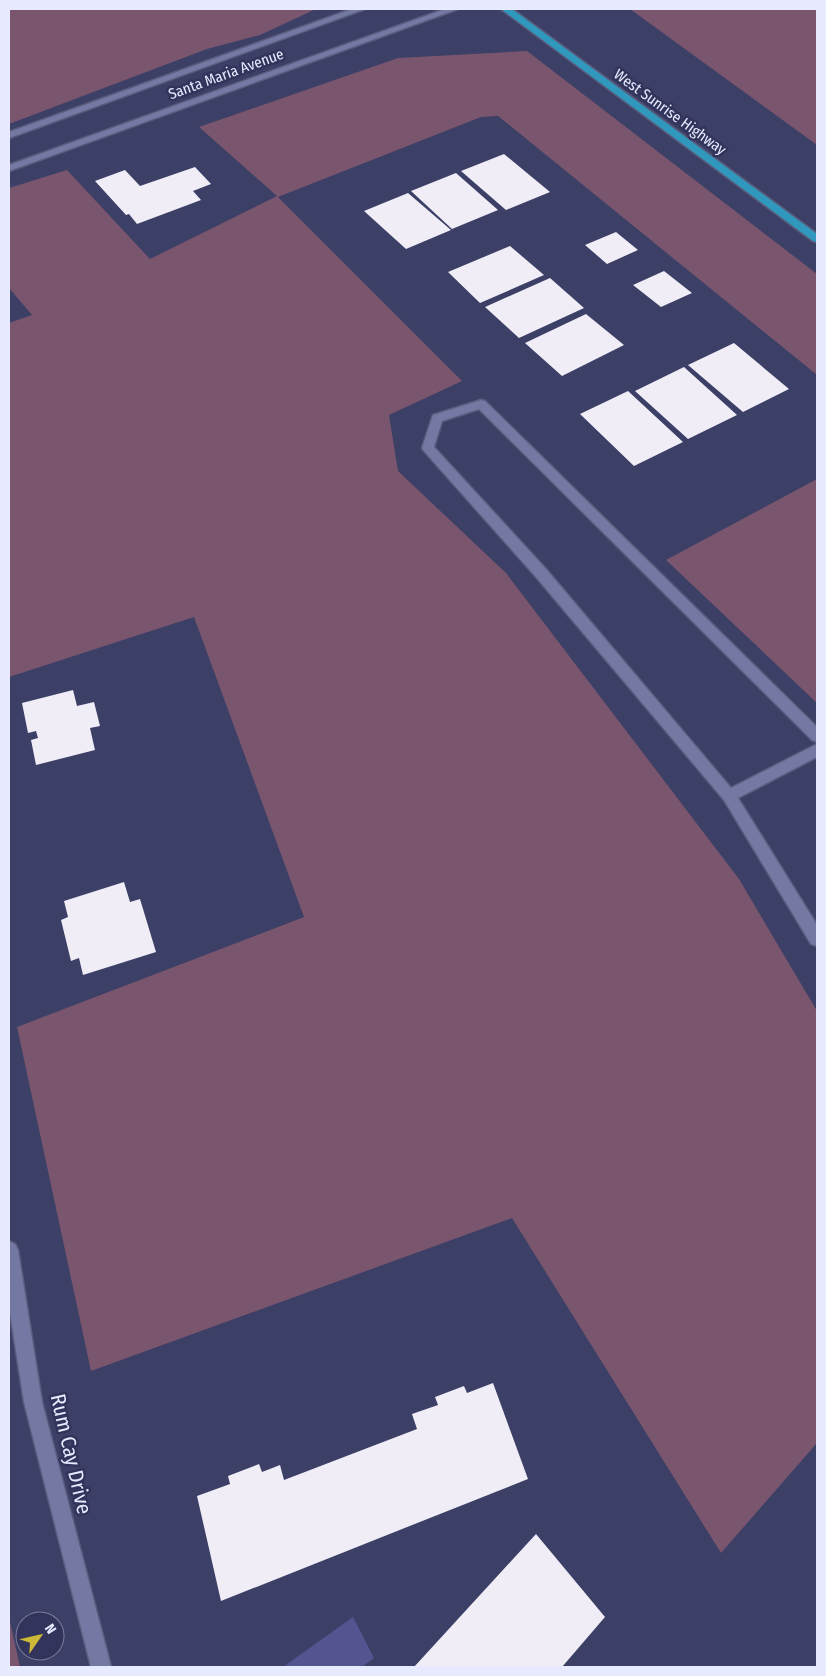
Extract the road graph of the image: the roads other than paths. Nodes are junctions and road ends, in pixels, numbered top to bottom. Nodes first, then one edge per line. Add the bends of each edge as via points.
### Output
1 (360, 9) edge
2 (453, 9) edge
3 (506, 9) edge
4 (9, 136) edge
5 (9, 168) edge
6 (817, 239) edge
7 (817, 736) edge
8 (817, 750) edge
9 (729, 796) junction
10 (817, 940) edge
11 (9, 1250) edge
12 (101, 1667) edge

1 - 4 street, Santa Maria Avenue
2 - 5 street, Santa Maria Avenue
3 - 6 main road, West Sunrise Highway
7 - 9 street via 481,404 436,418 428,448 541,573
8 - 9 street
9 - 10 street
11 - 12 street, Rum Cay Drive via 33,1402

